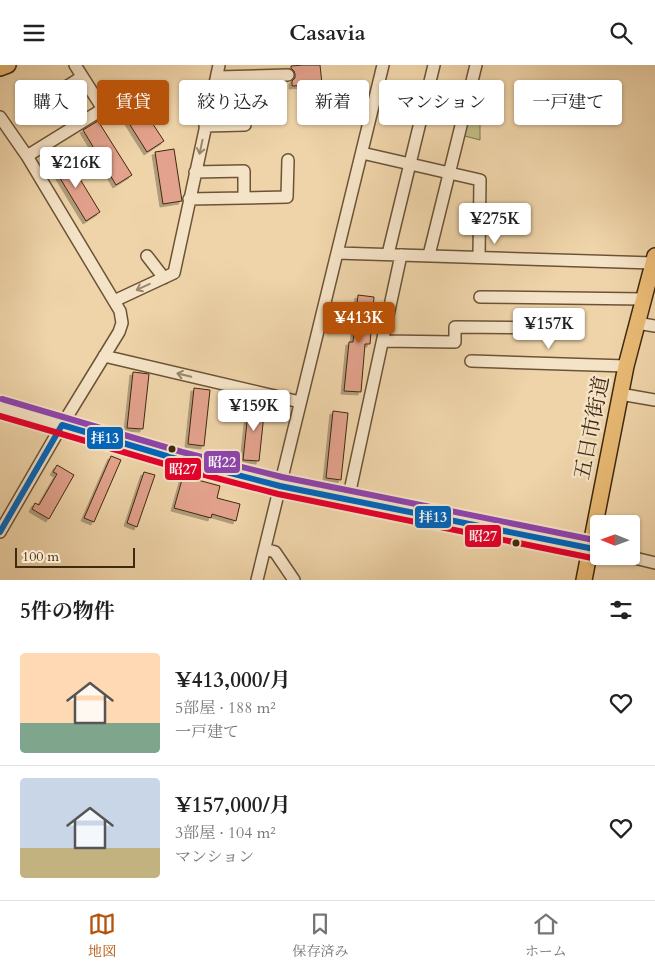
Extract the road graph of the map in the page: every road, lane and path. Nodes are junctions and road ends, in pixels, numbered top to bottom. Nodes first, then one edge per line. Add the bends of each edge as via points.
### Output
1 (8, 65) edge
2 (75, 65) edge
3 (383, 65) edge
4 (434, 65) edge
5 (476, 65) edge
6 (0, 68) edge
7 (218, 71) edge
8 (288, 75) dead end
9 (82, 77) junction
10 (77, 80) edge
11 (0, 117) edge
12 (245, 125) dead end
13 (205, 126) junction
14 (362, 153) junction
15 (27, 157) junction
16 (288, 160) dead end
17 (410, 164) junction
18 (195, 172) junction
19 (449, 173) junction
20 (244, 198) junction
21 (189, 199) junction
22 (337, 253) junction
23 (388, 254) junction
24 (401, 255) junction
25 (429, 255) junction
26 (147, 257) dead end
27 (479, 257) junction
28 (654, 260) edge
29 (164, 278) junction
30 (480, 297) dead end
31 (644, 299) junction
32 (114, 301) junction
33 (637, 323) junction
34 (655, 326) edge
35 (573, 328) dead end
36 (383, 341) junction
37 (104, 356) junction
38 (471, 361) dead end
39 (626, 366) junction
40 (620, 394) junction
41 (655, 400) edge
42 (300, 402) junction
43 (0, 407) edge
44 (62, 425) junction
45 (280, 486) junction
46 (348, 500) junction
47 (600, 515) edge
48 (0, 533) edge
49 (590, 548) edge
50 (265, 549) junction
51 (640, 559) edge
52 (590, 561) edge
53 (655, 563) edge
54 (257, 580) edge
55 (294, 580) edge
56 (584, 580) edge

1 - 6 main road
2 - 9 street
3 - 14 street
4 - 17 street
5 - 19 street
7 - 8 street
7 - 13 street
9 - 10 street
9 - 15 street via 103,109
11 - 15 street
12 - 13 street
13 -> 18 street
14 - 17 street
14 - 22 street
15 - 32 street
16 - 20 street via 288,197
17 - 19 street
17 - 23 street
18 - 20 street via 244,171
18 - 21 street
19 - 25 street
19 - 27 street via 480,180
20 - 21 street
21 - 29 street via 174,273
22 - 23 street
22 - 42 street
23 - 24 street
24 - 25 street
24 - 36 street
25 - 27 street
26 - 29 street
27 - 28 street
28 - 31 main road, 五日市街道
29 -> 32 street
30 - 31 street
31 - 33 main road, 五日市街道
32 - 37 street via 122,323
33 - 34 street
33 - 39 main road, 五日市街道
35 - 36 street via 455,327 455,342
36 - 46 street
42 -> 37 street
37 - 44 street
38 - 39 street
39 - 40 main road, 五日市街道
40 - 41 street
40 - 47 main road, 五日市街道
42 - 45 street
43 - 44 street
44 - 45 street
44 - 48 street
45 - 46 street
45 - 50 street
46 - 49 street
50 - 54 street
50 - 55 street via 275,552
51 - 53 street
52 - 56 main road, 五日市街道

